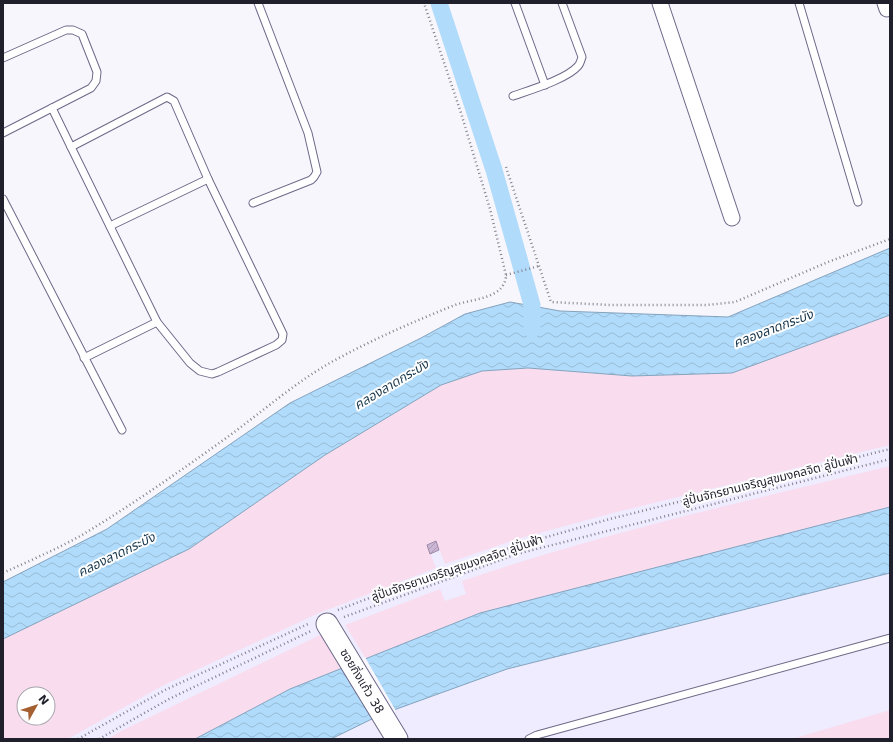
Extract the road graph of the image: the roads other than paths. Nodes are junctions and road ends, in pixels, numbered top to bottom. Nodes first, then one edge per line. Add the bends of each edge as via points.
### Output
1 (258, 3) edge
2 (515, 3) edge
3 (562, 3) edge
4 (660, 3) edge
5 (799, 3) edge
6 (3, 58) edge
7 (545, 84) junction
8 (513, 96) dead end
9 (52, 108) junction
10 (3, 132) edge
11 (71, 147) junction
12 (208, 178) junction
13 (3, 199) edge
14 (858, 202) dead end
15 (254, 203) dead end
16 (732, 218) dead end
17 (110, 226) junction
18 (157, 322) junction
19 (84, 358) junction
20 (122, 430) dead end
21 (326, 618) road end
22 (890, 638) edge
23 (392, 732) edge
24 (529, 739) edge

1 - 15 lane via 308,133 316,172 311,180
2 - 7 lane
3 - 7 lane via 582,57 579,65 571,73
4 - 16 street
5 - 14 lane
6 - 9 lane via 66,30 82,34 97,72 96,81 91,88
7 - 8 lane
9 - 10 lane
9 - 11 lane
11 - 12 lane via 167,97 174,102
11 - 17 lane
12 - 17 lane
12 - 18 lane via 283,334 282,340 212,374 200,371 190,364
13 - 19 lane
17 - 18 lane
18 - 19 lane
19 - 20 lane
21 - 23 street, ซอยกิ่งแก้ว 38
22 - 24 lane

